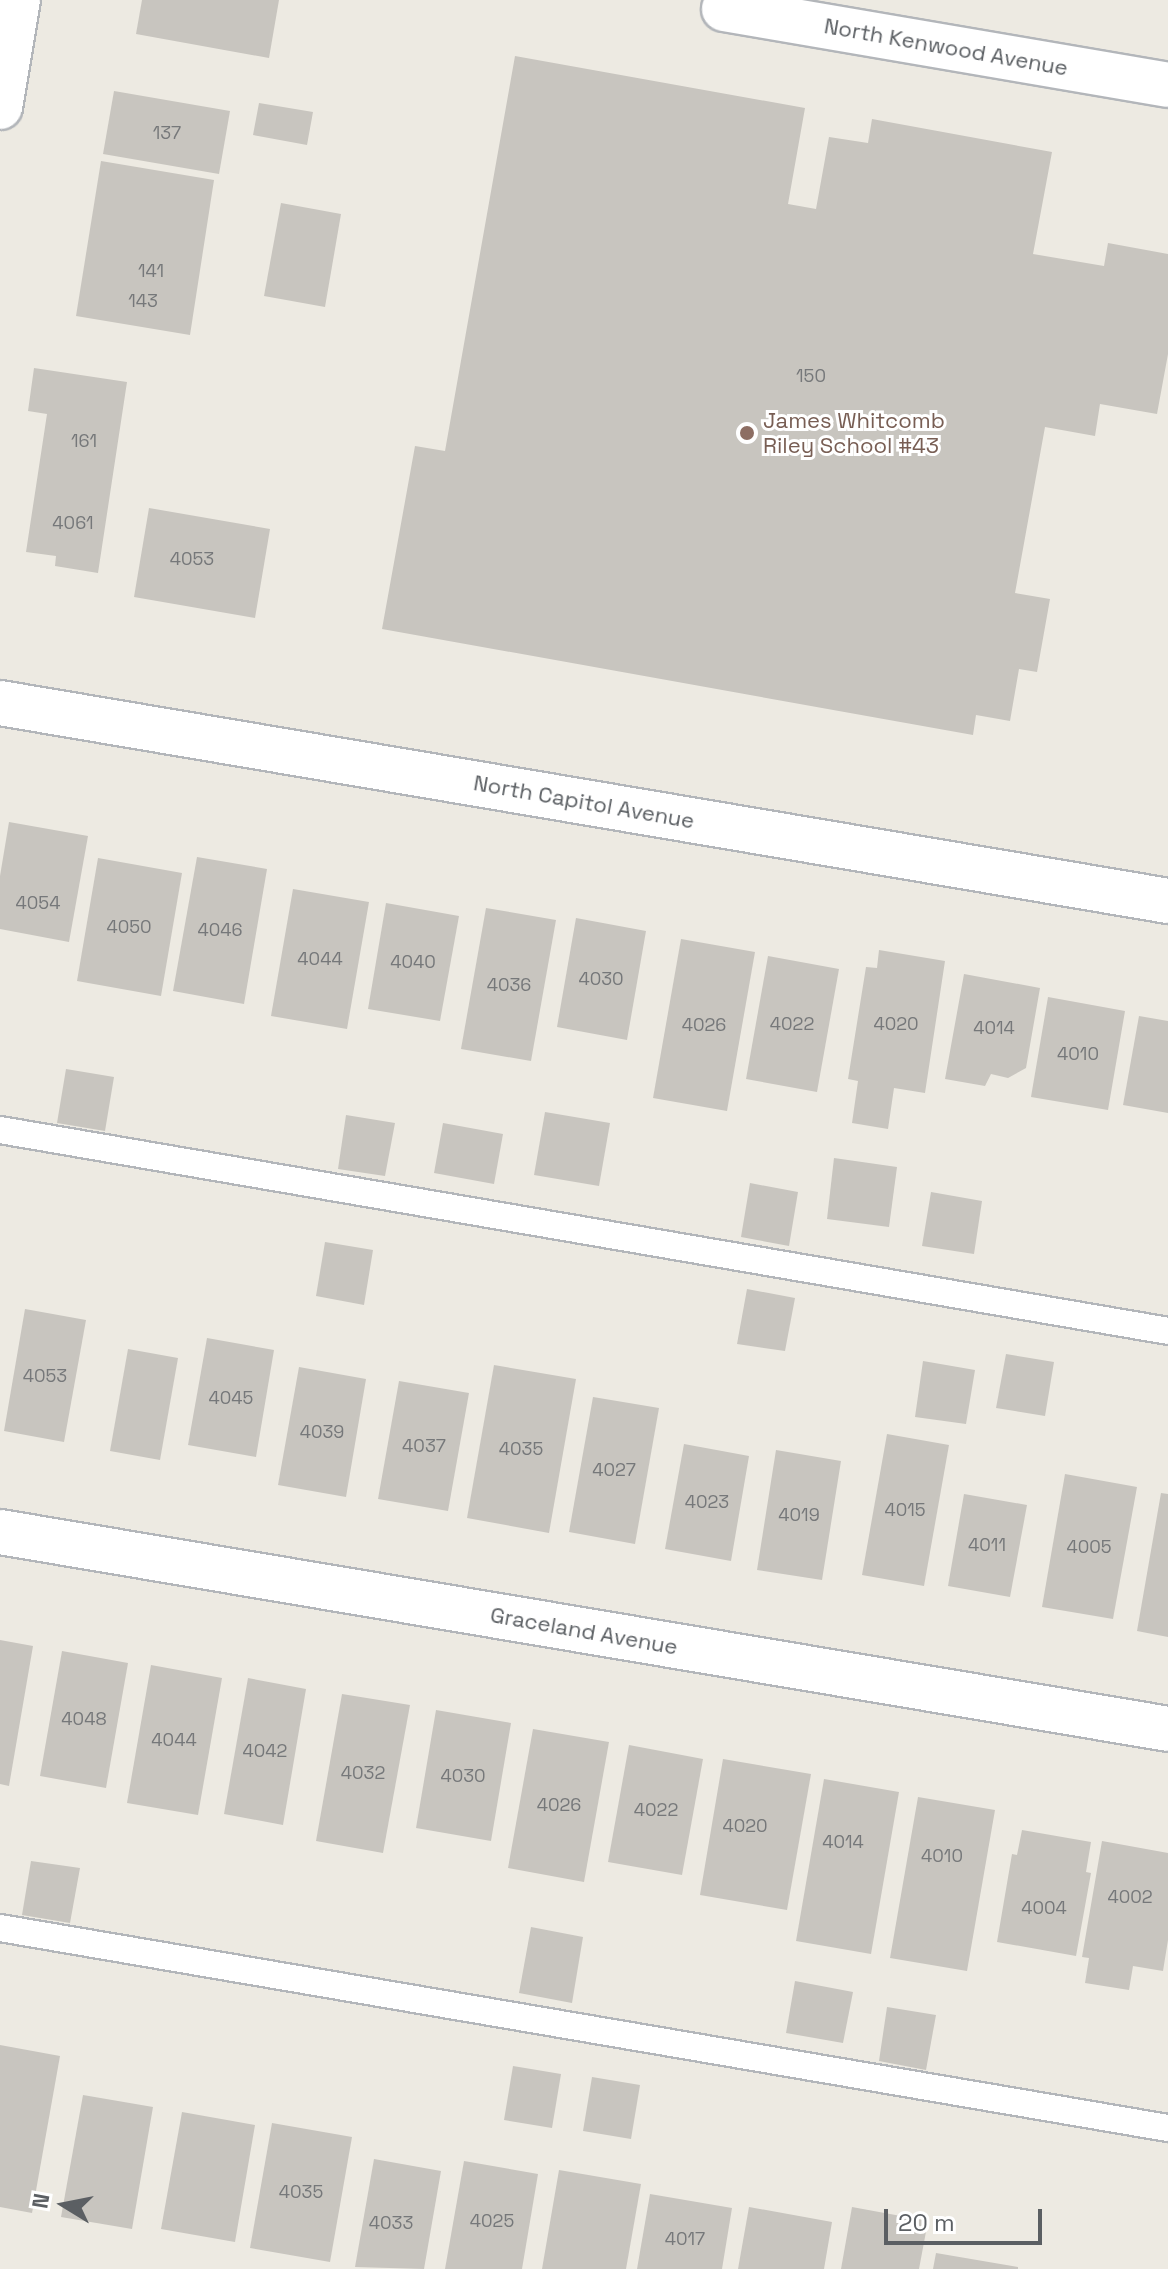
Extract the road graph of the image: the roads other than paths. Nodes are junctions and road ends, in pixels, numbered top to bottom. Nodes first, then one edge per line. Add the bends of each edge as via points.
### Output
1 (18, 0) edge
2 (724, 9) dead end
3 (1168, 85) edge
4 (0, 107) edge
5 (0, 703) edge
6 (1168, 901) edge
7 (0, 1130) edge
8 (1168, 1331) edge
9 (0, 1532) edge
10 (1168, 1729) edge
11 (0, 1928) edge
12 (1168, 2128) edge

1 - 4 street
2 - 3 street, North Kenwood Avenue
5 - 6 street, North Capitol Avenue
7 - 8 lane
9 - 10 street, Graceland Avenue
11 - 12 lane

